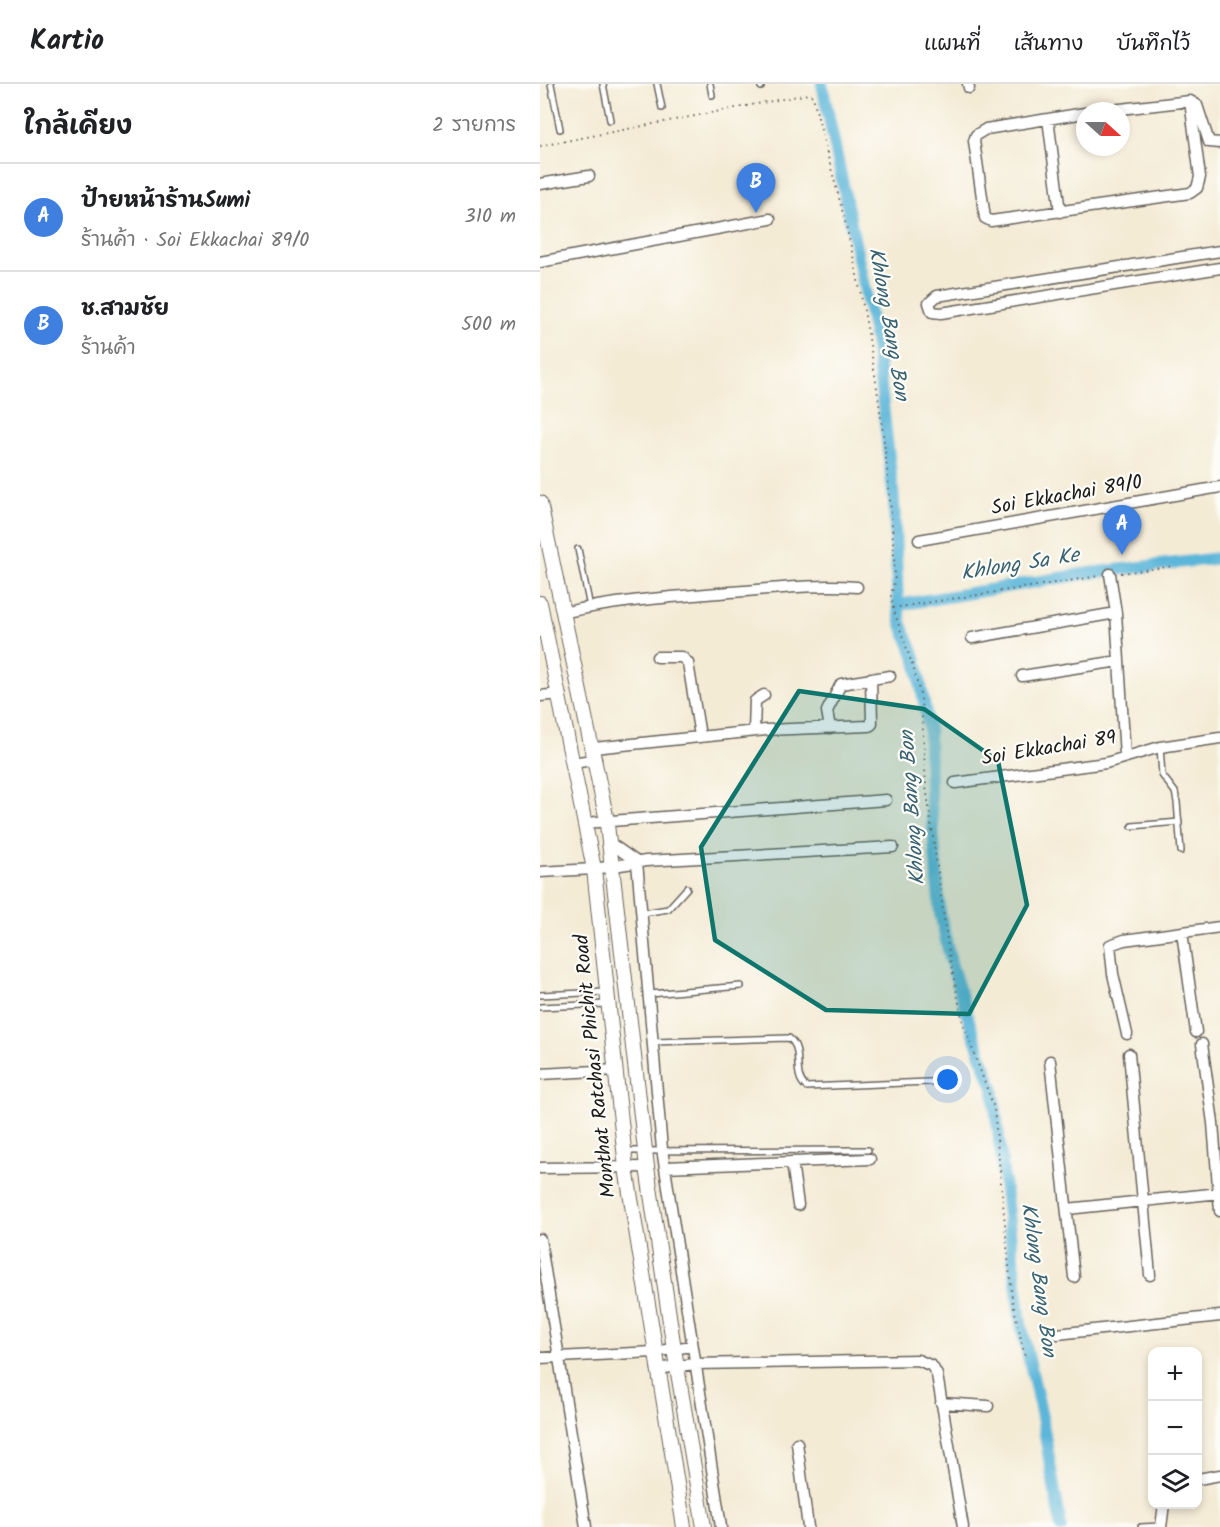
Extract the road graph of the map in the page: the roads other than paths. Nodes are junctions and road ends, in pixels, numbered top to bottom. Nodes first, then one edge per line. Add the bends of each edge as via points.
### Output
1 (551, 84) edge
2 (603, 84) edge
3 (657, 84) edge
4 (710, 84) edge
5 (712, 95) dead end
6 (1190, 101) junction
7 (662, 108) dead end
8 (1130, 108) edge
9 (1076, 114) edge
10 (1048, 119) junction
11 (610, 120) dead end
12 (560, 129) dead end
13 (1220, 143) edge
14 (589, 176) dead end
15 (540, 184) edge
16 (1060, 212) junction
17 (770, 219) dead end
18 (1220, 251) edge
19 (540, 262) edge
20 (1220, 268) edge
21 (1220, 487) edge
22 (540, 503) edge
23 (920, 540) dead end
24 (578, 549) dead end
25 (1110, 574) road end
26 (858, 587) dead end
27 (590, 607) junction
28 (541, 610) edge
29 (562, 613) junction
30 (1116, 613) junction
31 (972, 638) dead end
32 (657, 657) dead end
33 (1119, 661) junction
34 (890, 676) dead end
35 (1022, 676) dead end
36 (871, 678) junction
37 (560, 694) junction
38 (764, 695) dead end
39 (540, 696) edge
40 (830, 728) junction
41 (754, 731) junction
42 (700, 736) junction
43 (1220, 738) edge
44 (1160, 747) junction
45 (595, 754) junction
46 (1125, 756) junction
47 (574, 764) junction
48 (955, 783) dead end
49 (886, 800) dead end
50 (607, 820) junction
51 (1179, 822) junction
52 (585, 823) junction
53 (1132, 826) dead end
54 (610, 843) junction
55 (893, 848) dead end
56 (1181, 851) dead end
57 (637, 862) junction
58 (614, 867) junction
59 (594, 869) junction
60 (540, 872) edge
61 (687, 888) dead end
62 (643, 913) junction
63 (1220, 927) edge
64 (1182, 932) junction
65 (741, 986) dead end
66 (650, 994) junction
67 (540, 995) edge
68 (608, 998) junction
69 (540, 1007) edge
70 (1196, 1032) dead end
71 (1127, 1034) dead end
72 (653, 1042) junction
73 (1202, 1044) dead end
74 (1129, 1054) dead end
75 (1050, 1061) dead end
76 (616, 1070) junction
77 (540, 1074) edge
78 (953, 1081) dead end
79 (1217, 1123) edge
80 (662, 1149) junction
81 (624, 1151) junction
82 (646, 1151) junction
83 (869, 1154) joint
84 (792, 1162) junction
85 (647, 1167) junction
86 (665, 1167) junction
87 (540, 1168) edge
88 (626, 1168) junction
89 (1219, 1193) edge
90 (1143, 1200) junction
91 (798, 1205) dead end
92 (1067, 1209) junction
93 (1220, 1211) edge
94 (540, 1239) edge
95 (1150, 1275) dead end
96 (1074, 1277) dead end
97 (1220, 1316) edge
98 (1057, 1334) dead end
99 (692, 1346) junction
100 (674, 1348) junction
101 (653, 1352) junction
102 (561, 1357) junction
103 (540, 1358) edge
104 (694, 1364) junction
105 (676, 1367) junction
106 (657, 1369) junction
107 (942, 1403) junction
108 (988, 1406) dead end
109 (797, 1443) dead end
110 (1220, 1475) edge
111 (1202, 1478) edge
112 (1163, 1509) edge
113 (586, 1527) edge
114 (684, 1527) edge
115 (704, 1527) edge
116 (721, 1527) edge
117 (807, 1527) edge
118 (963, 1527) edge
119 (1142, 1527) edge
120 (1161, 1527) edge

1 - 12 lane
2 - 11 lane
3 - 7 lane
4 - 5 lane
6 - 8 street
6 - 13 street via 1197,105 1209,142
6 - 16 street via 1200,177 1197,188 1190,193
9 - 10 street
10 - 16 street
10 - 16 street via 986,129 976,135 983,214 992,221
14 - 15 street
17 - 19 street
18 - 20 street via 938,296 929,303 932,312 941,313
21 - 23 street, Soi Ekkachai 89/0
22 - 29 street, Monthat Ratchasi Phichit Road
24 - 27 lane
25 - 30 street
26 - 27 street via 806,585
27 - 29 street
28 - 37 street, Monthat Ratchasi Phichit Road
29 - 45 street, Monthat Ratchasi Phichit Road
30 - 31 street
30 - 33 street
32 - 42 street via 682,657 688,663
33 - 35 street
33 - 46 street
34 - 36 street
36 - 40 street via 841,684 827,711
36 - 40 street via 871,725
37 - 39 street
37 - 47 street, Monthat Ratchasi Phichit Road
38 - 41 street via 755,701
40 - 41 street
41 - 42 street
42 - 45 street
43 - 44 street, Soi Ekkachai 89
44 - 46 street, Soi Ekkachai 89
44 - 51 lane via 1162,775 1175,792
45 - 47 street
45 - 50 street, Monthat Ratchasi Phichit Road
46 - 48 street, Soi Ekkachai 89 via 1106,763
47 - 52 street, Monthat Ratchasi Phichit Road
49 - 50 street
50 - 52 street
50 - 54 street, Monthat Ratchasi Phichit Road
51 - 53 lane
51 - 56 lane
52 - 59 street, Monthat Ratchasi Phichit Road
54 - 57 street
54 - 58 street, Monthat Ratchasi Phichit Road
55 - 57 street
57 - 58 street
57 - 62 street
58 - 59 street
58 - 82 street, Monthat Ratchasi Phichit Road
59 - 60 street
59 - 68 street, Monthat Ratchasi Phichit Road
61 - 62 lane via 668,909
62 - 66 street
63 - 64 street
64 - 70 street
64 - 71 street via 1124,940 1109,947
65 - 66 lane
66 - 72 street
67 - 68 lane
68 - 69 lane
68 - 76 street, Monthat Ratchasi Phichit Road
72 - 78 lane via 789,1038 798,1049 800,1079 806,1087
72 - 80 street
73 - 79 street
74 - 90 street
75 - 92 street
76 - 77 street
76 - 81 street, Monthat Ratchasi Phichit Road
79 - 89 street
80 - 82 lane
80 - 83 lane
80 - 86 street
81 - 82 lane
81 - 88 street, Monthat Ratchasi Phichit Road
82 - 85 street, Monthat Ratchasi Phichit Road
83 - 84 street
84 - 86 street
84 - 91 street
85 - 88 street
85 - 100 street, Monthat Ratchasi Phichit Road
86 - 99 street
87 - 88 street
88 - 101 street, Monthat Ratchasi Phichit Road
89 - 90 street
89 - 93 street
90 - 92 street
90 - 95 street
92 - 96 street
94 - 102 street
97 - 98 street
99 - 100 street
99 - 104 street
100 - 101 street
100 - 105 street, Monthat Ratchasi Phichit Road
101 - 102 street
101 - 106 street, Monthat Ratchasi Phichit Road
102 - 103 street
102 - 113 street
104 - 105 street
104 - 107 street via 918,1360 932,1366
104 - 116 street
105 - 106 street
105 - 115 street, Monthat Ratchasi Phichit Road
106 - 114 street, Monthat Ratchasi Phichit Road
107 - 108 street
107 - 118 street
109 - 117 street
110 - 111 street
112 - 120 street
119 - 120 lane

